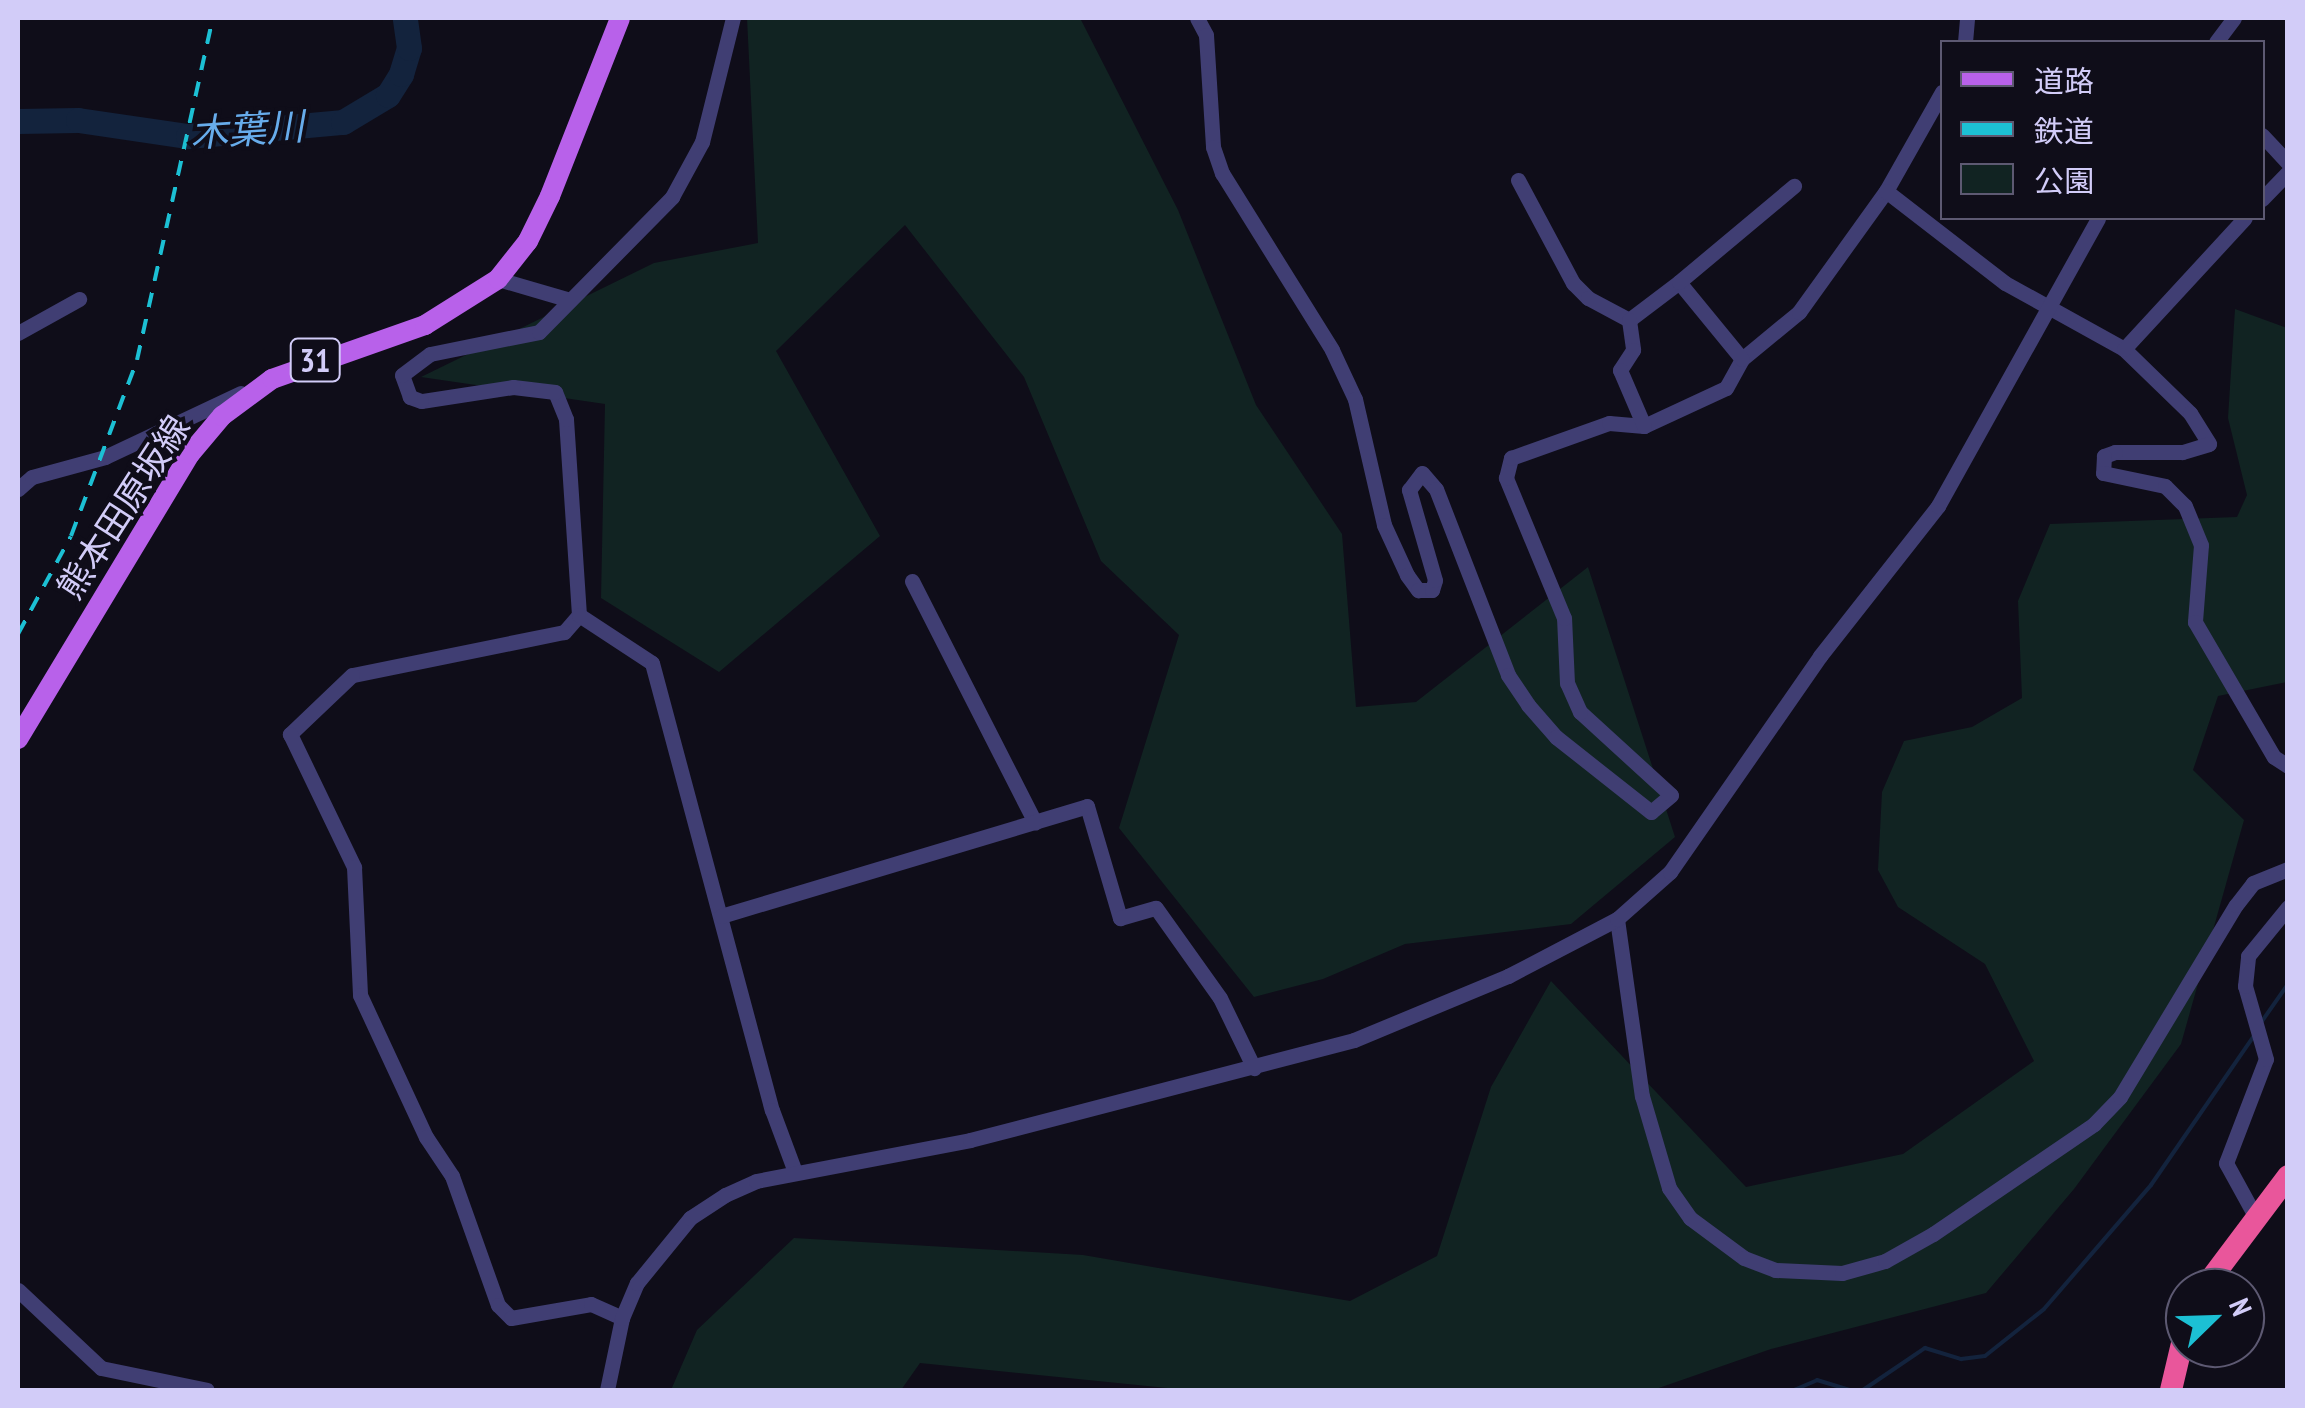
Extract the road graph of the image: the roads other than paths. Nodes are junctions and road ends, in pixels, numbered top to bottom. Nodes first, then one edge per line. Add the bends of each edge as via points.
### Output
1 (620, 18) edge
2 (733, 18) edge
3 (1198, 18) edge
4 (2234, 18) edge
5 (2218, 40) edge
6 (1940, 96) edge
7 (2265, 138) edge
8 (2288, 163) edge
9 (2288, 172) edge
10 (1518, 180) dead end
11 (1794, 186) dead end
12 (1886, 191) junction
13 (2265, 196) edge
14 (2097, 220) edge
15 (2244, 220) edge
16 (498, 279) junction
17 (1680, 282) junction
18 (80, 299) dead end
19 (570, 300) junction
20 (2044, 304) junction
21 (1628, 320) junction
22 (18, 333) edge
23 (2124, 349) junction
24 (1742, 359) junction
25 (272, 379) junction
26 (1644, 426) junction
27 (18, 489) edge
28 (912, 582) dead end
29 (579, 616) junction
30 (18, 738) edge
31 (2288, 766) edge
32 (1034, 822) junction
33 (2288, 869) edge
34 (2288, 907) edge
35 (722, 916) junction
36 (1617, 919) junction
37 (1254, 1068) junction
38 (795, 1172) junction
39 (2288, 1176) edge
40 (2254, 1214) junction
41 (2218, 1268) edge
42 (18, 1290) edge
43 (622, 1318) junction
44 (207, 1390) edge
45 (607, 1390) edge

1 - 16 main road, 熊本田原坂線 / 31 via 550,196 528,241
2 - 19 street via 691,171
3 - 26 street via 1206,35 1218,160 1355,399 1384,526 1408,575 1418,590 1432,590 1409,490 1422,473 1436,489 1481,612 1528,706 1651,812 1672,795 1580,712 1568,683 1564,618 1506,478 1518,451 1609,423
4 - 5 street
6 - 12 street
7 - 8 street
9 - 13 street
10 - 21 street via 1573,283
11 - 17 street
12 - 20 street via 2005,284
12 - 24 street via 1799,312
14 - 20 street
15 - 23 street
16 - 19 street
16 - 25 main road, 熊本田原坂線 / 31 via 425,324
17 - 21 street
17 - 24 street
18 - 22 street
19 - 29 street via 539,332 430,354 410,362 402,375 410,397 420,402 513,387 556,392 566,420
20 - 23 street
20 - 36 street via 1938,506 1820,656 1670,872
21 - 26 street via 1633,350 1620,370
23 - 31 street via 2158,376 2209,444 2182,452 2115,452 2104,456 2103,473 2164,486 2184,506 2201,545 2195,622 2274,757
24 - 26 street via 1726,388
25 - 27 street via 106,457 32,477
25 - 30 main road, 熊本田原坂線 / 31 via 222,416 190,454
28 - 32 street
29 - 35 street via 652,663
29 - 43 street via 564,632 352,675 290,734 354,867 360,995 426,1136 452,1176 498,1305 511,1318 591,1304
32 - 35 street
32 - 37 street via 1087,806 1120,918 1156,908 1220,998
33 - 36 street via 2253,883 2236,905 2120,1097 2094,1124 1933,1234 1885,1261 1842,1273 1774,1270 1744,1258 1690,1218 1670,1188 1642,1096
34 - 40 street via 2248,956 2245,986 2266,1059 2226,1162
35 - 38 street via 772,1110
36 - 37 street via 1508,976 1354,1040
37 - 38 street via 970,1140
38 - 43 street via 740,1188 690,1218 658,1252
39 - 40 highway
40 - 41 highway
42 - 44 street via 101,1368
43 - 45 street

